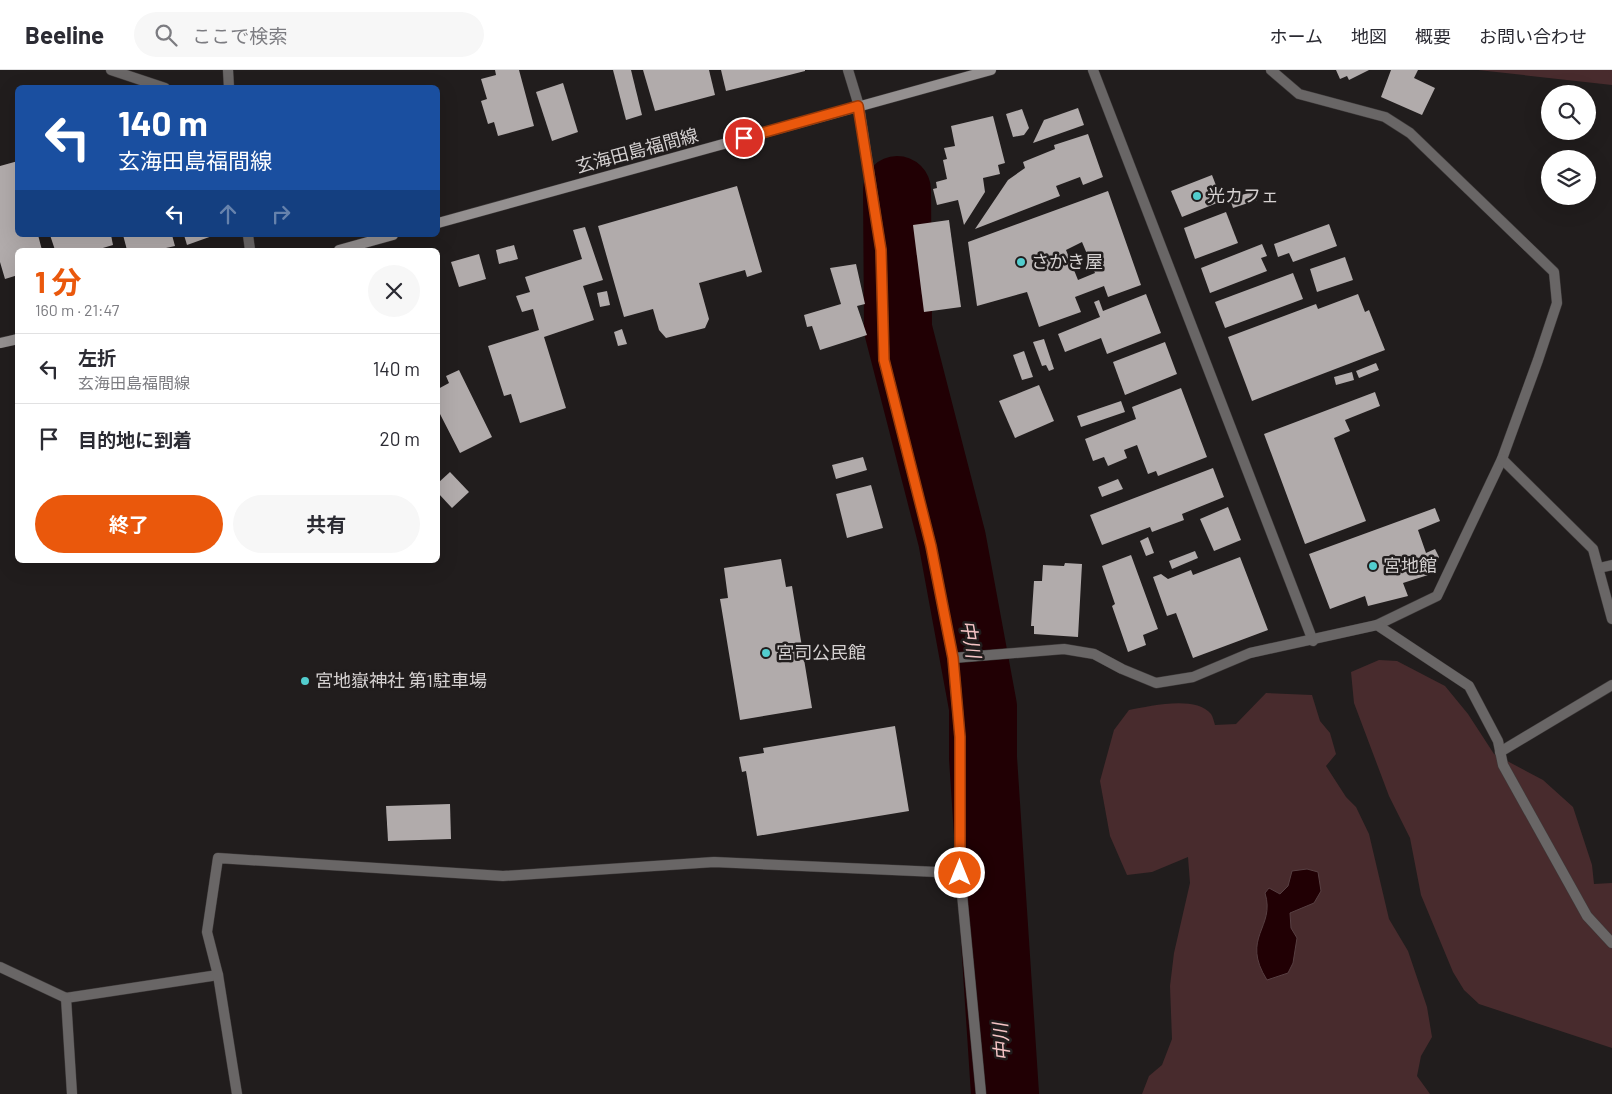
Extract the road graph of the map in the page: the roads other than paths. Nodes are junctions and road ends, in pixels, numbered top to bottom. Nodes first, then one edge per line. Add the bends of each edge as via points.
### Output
1 (111, 70) edge
2 (228, 70) edge
3 (848, 70) edge
4 (991, 70) edge
5 (1093, 70) edge
6 (1271, 70) edge
7 (155, 85) edge
8 (228, 85) edge
9 (858, 106) junction
10 (440, 222) edge
11 (386, 237) edge
12 (346, 248) edge
13 (15, 340) edge
14 (0, 343) edge
15 (1502, 459) junction
16 (1612, 565) edge
17 (1599, 568) junction
18 (1612, 619) edge
19 (1377, 625) junction
20 (1312, 641) junction
21 (953, 658) junction
22 (1612, 684) edge
23 (1500, 752) junction
24 (960, 873) junction
25 (1612, 943) edge
26 (0, 967) edge
27 (218, 975) junction
28 (66, 998) junction
29 (72, 1094) edge
30 (237, 1094) edge
31 (982, 1094) edge

1 - 7 street
2 - 8 street
3 - 9 street
4 - 9 main road, 玄海田島福間線
5 - 20 street
6 - 15 street via 1299,94 1385,117 1410,133 1554,272 1557,302
9 - 10 main road, 玄海田島福間線
9 - 21 street via 881,250 884,360 931,546
11 - 12 main road
13 - 14 main road
15 - 17 street via 1592,549
15 - 19 street via 1437,596
16 - 17 street
17 - 18 street
19 - 20 street
19 - 23 street via 1469,686 1498,741
20 - 21 street via 1250,653 1193,677 1156,683 1094,654 1064,649
21 - 24 street via 960,737
22 - 23 street
23 - 25 street via 1502,766 1587,916
24 - 27 street via 714,862 503,876 218,858 207,932
24 - 31 street
26 - 28 street
27 - 28 street
27 - 30 street
28 - 29 street

